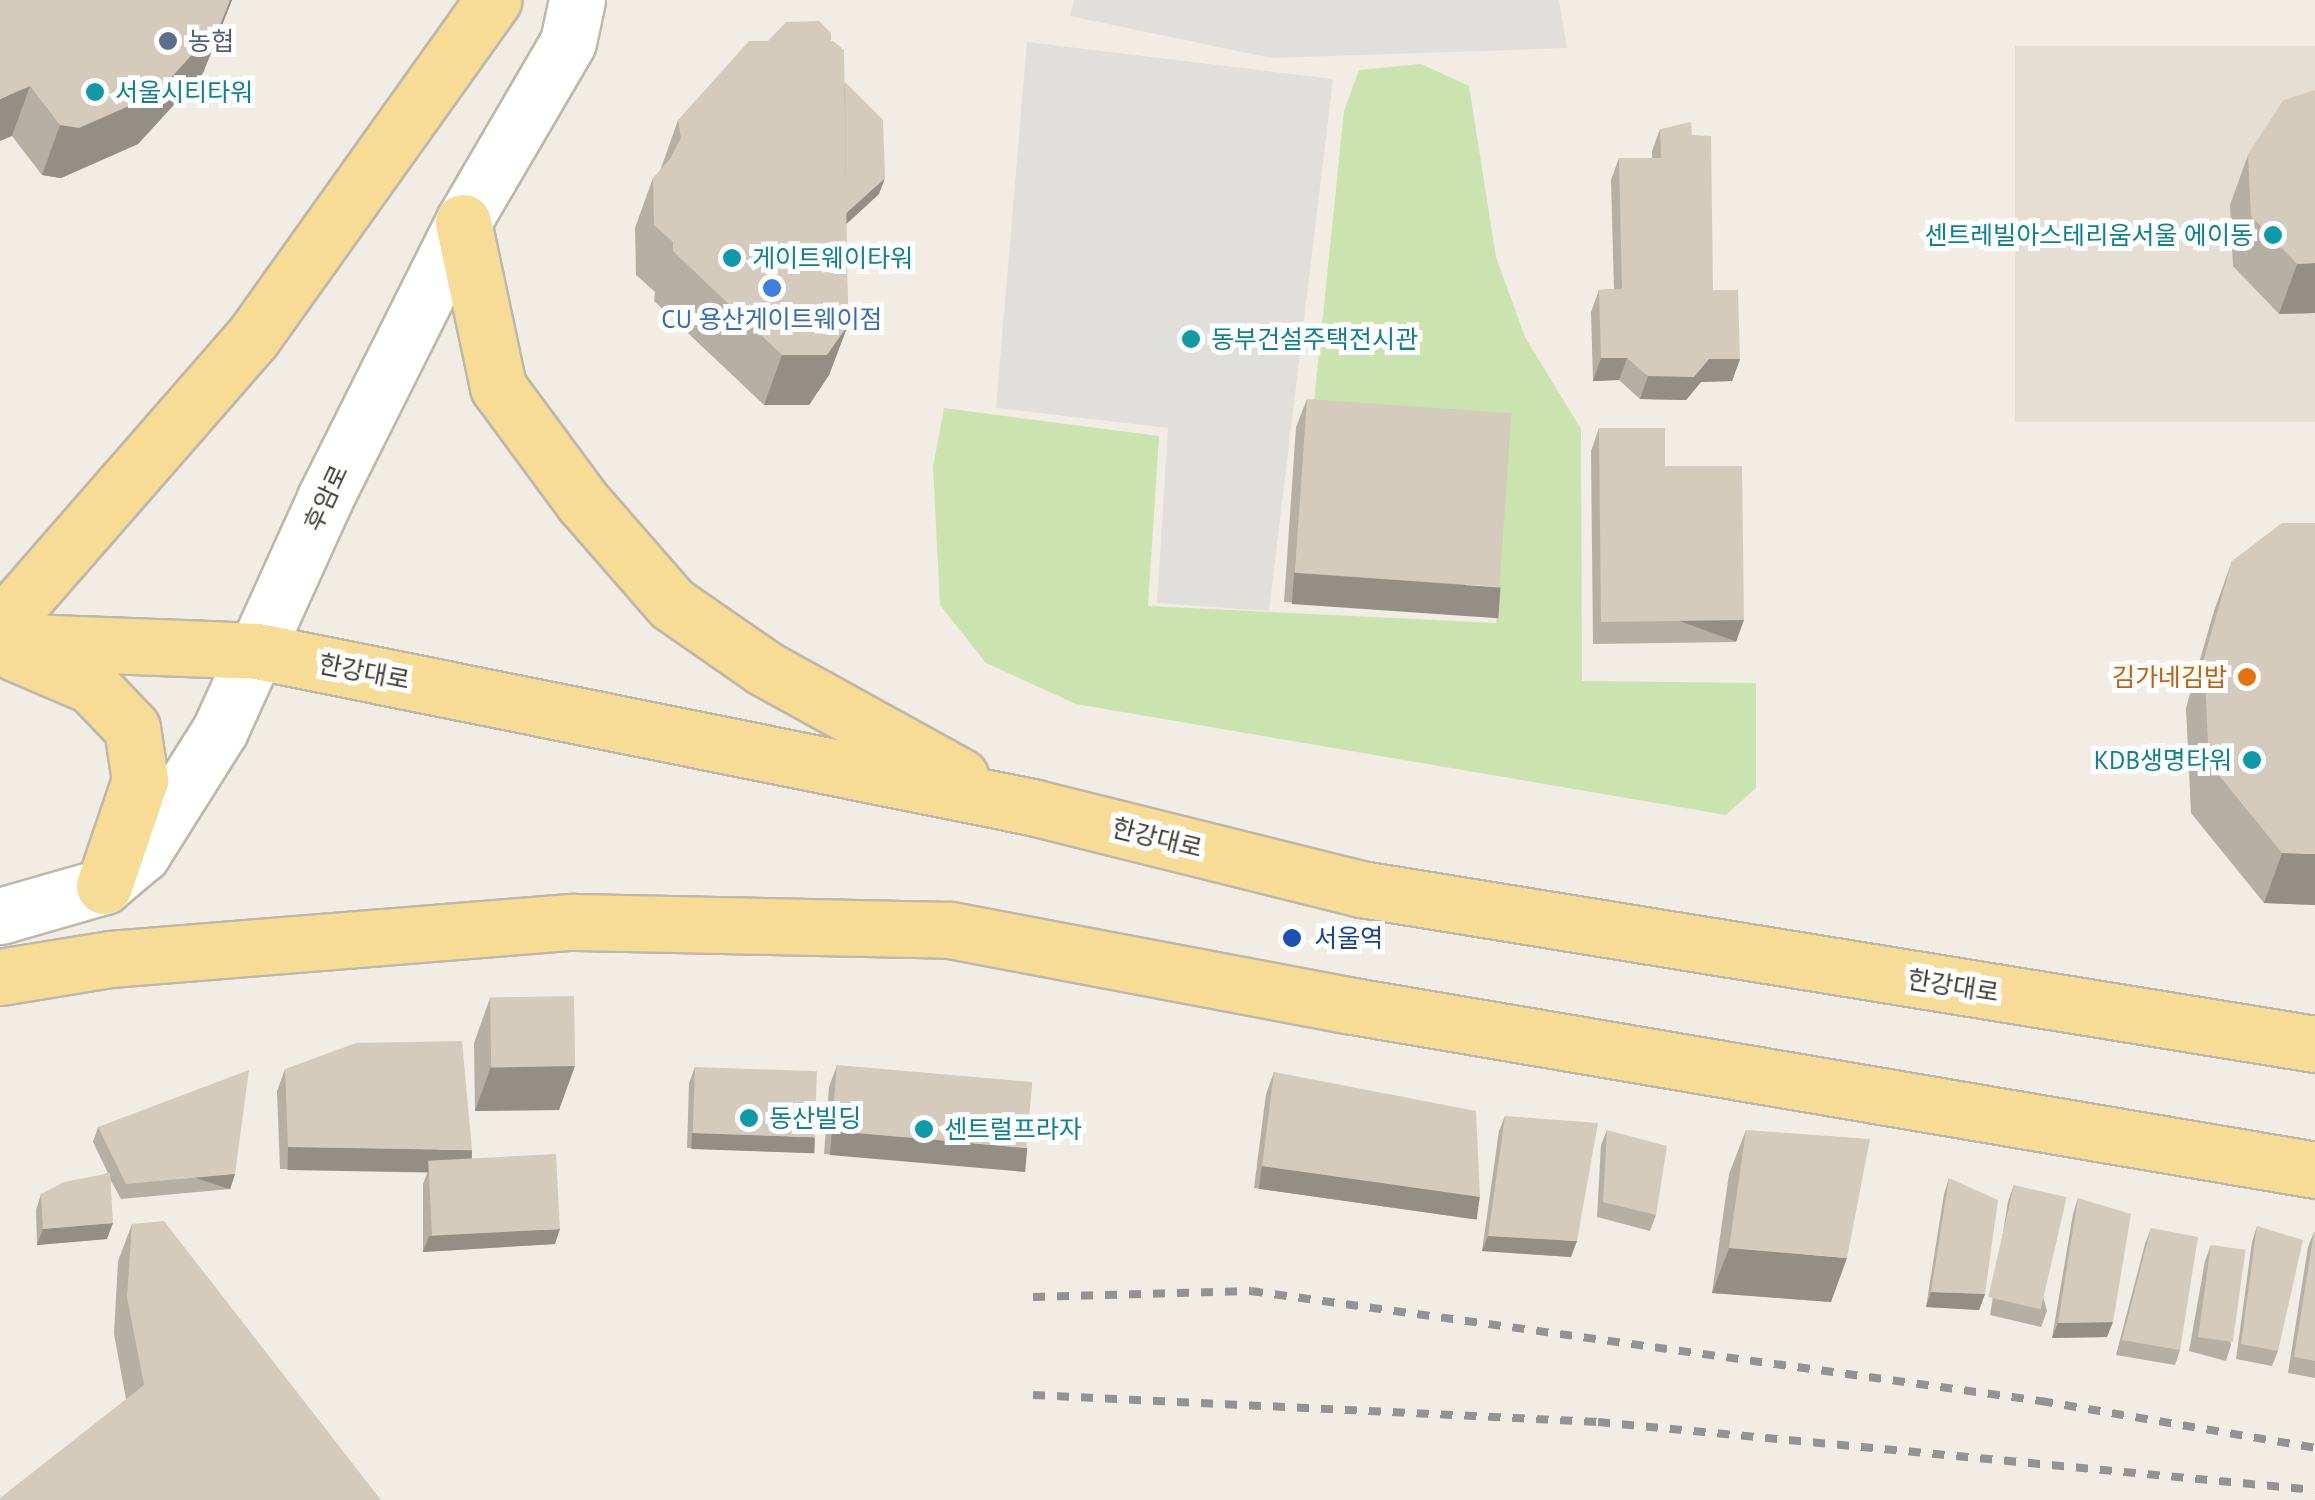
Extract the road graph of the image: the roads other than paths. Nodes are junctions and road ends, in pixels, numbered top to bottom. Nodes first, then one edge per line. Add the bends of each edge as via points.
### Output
1 (493, 0) edge
2 (577, 0) edge
3 (464, 222) junction
4 (0, 626) edge
5 (0, 643) edge
6 (257, 651) junction
7 (1032, 807) junction
8 (104, 886) junction
9 (0, 916) edge
10 (0, 977) edge
11 (2315, 1044) edge
12 (2315, 1170) edge

1 - 4 main road via 253,337
2 - 3 street, 후암로 via 568,42
3 - 6 street, 후암로
3 - 7 main road via 498,387 582,501 672,604 833,708
5 - 6 main road, 한강대로
5 - 8 main road via 92,686 132,728 140,780
6 - 7 main road, 한강대로
6 - 8 street, 후암로 via 220,730 142,854
7 - 11 main road, 한강대로 via 1361,889
8 - 9 street, 후암로
10 - 12 main road via 110,959 574,922 950,930 1347,1005

